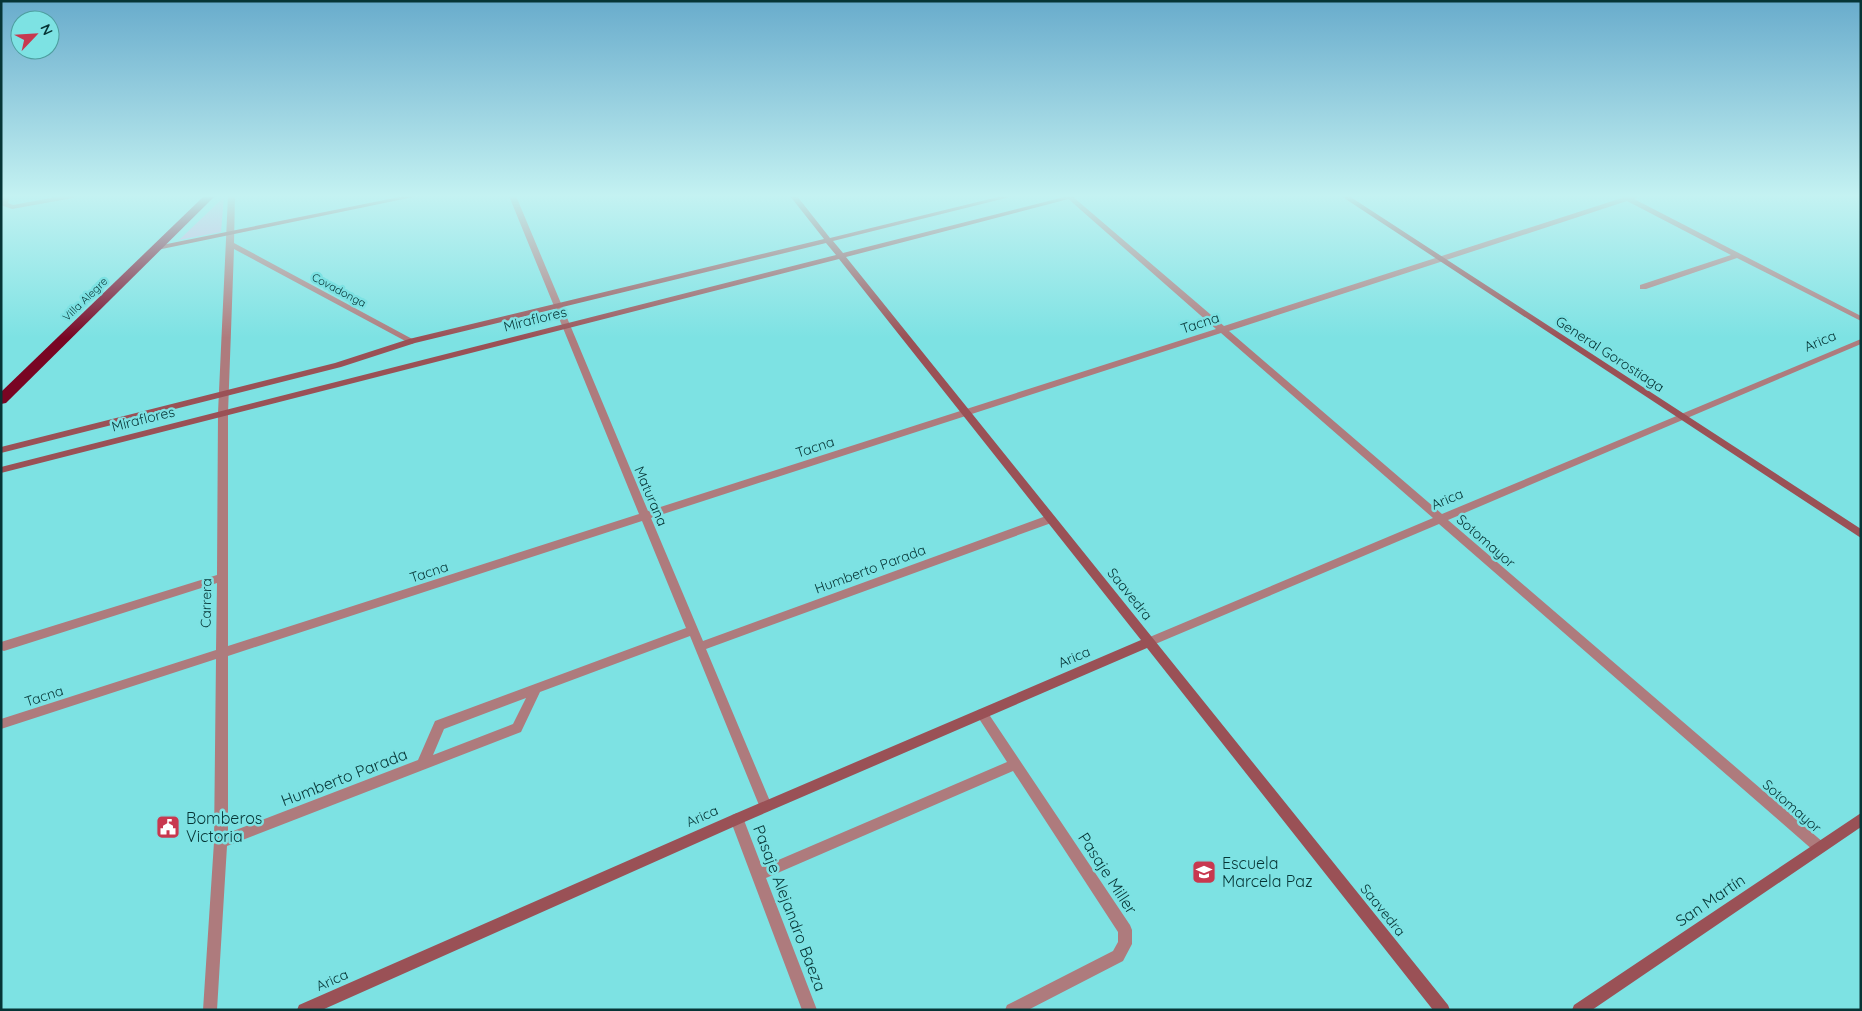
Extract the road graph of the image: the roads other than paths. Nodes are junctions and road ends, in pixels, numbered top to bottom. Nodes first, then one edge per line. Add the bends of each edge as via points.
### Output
1 (162, 243) edge
2 (196, 243) edge
3 (230, 243) edge
4 (237, 243) edge
5 (531, 243) edge
6 (815, 243) edge
7 (831, 243) edge
8 (891, 243) edge
9 (1124, 243) edge
10 (1415, 243) edge
11 (1488, 243) edge
12 (1717, 243) edge
13 (157, 248) junction
14 (1739, 255) junction
15 (841, 256) junction
16 (1439, 259) junction
17 (1642, 287) dead end
18 (557, 306) junction
19 (1861, 319) edge
20 (565, 325) junction
21 (1222, 331) junction
22 (412, 341) junction
23 (1861, 341) edge
24 (224, 394) junction
25 (1, 400) edge
26 (223, 413) junction
27 (966, 413) junction
28 (1682, 417) junction
29 (1, 450) edge
30 (1, 470) edge
31 (645, 517) junction
32 (1050, 519) junction
33 (1440, 519) junction
34 (1861, 534) edge
35 (221, 578) junction
36 (692, 630) junction
37 (1149, 642) junction
38 (4, 646) dead end
39 (699, 647) junction
40 (221, 654) junction
41 (536, 689) junction
42 (982, 714) junction
43 (1, 724) edge
44 (423, 764) junction
45 (1015, 764) junction
46 (766, 806) junction
47 (737, 818) junction
48 (1861, 819) edge
49 (221, 842) junction
50 (1819, 847) junction
51 (758, 875) junction
52 (210, 1010) edge
53 (304, 1010) edge
54 (810, 1010) edge
55 (1012, 1010) edge
56 (1443, 1010) edge
57 (1579, 1010) edge

1 - 13 highway, Villa Alegre
2 - 13 street
3 - 24 street, Carrera
4 - 22 street, Covadonga
5 - 18 street, Maturana
6 - 18 street, Miraflores
7 - 15 street, Saavedra
8 - 15 street, Miraflores
9 - 21 street, Sotomayor
10 - 16 street, General Gorostiaga
11 - 16 street, Tacna
12 - 14 street
13 - 25 highway, Villa Alegre
14 - 17 street
14 - 19 street
15 - 20 street, Miraflores
15 - 27 street, Saavedra
16 - 21 street, Tacna
16 - 28 street, General Gorostiaga
18 - 20 street, Maturana
18 - 22 street, Miraflores
20 - 26 street, Miraflores
20 - 31 street, Maturana
21 - 27 street, Tacna
21 - 33 street, Sotomayor
22 - 24 street, Miraflores via 338,365
23 - 28 street, Arica
24 - 26 street, Carrera
24 - 29 street, Miraflores
26 - 30 street, Miraflores
26 - 35 street, Carrera
27 - 31 street, Tacna
27 - 32 street, Saavedra
28 - 33 street, Arica
28 - 34 street, General Gorostiaga
31 - 36 street, Maturana
31 - 40 street, Tacna
32 - 37 street, Saavedra
32 - 39 street, Humberto Parada
33 - 37 street, Arica
33 - 50 street, Sotomayor
35 - 38 street
35 - 40 street, Carrera
36 - 39 street, Maturana
36 - 41 street, Humberto Parada
37 - 42 street, Arica
37 - 56 street, Saavedra
39 - 46 street, Maturana
40 - 43 street, Tacna
40 - 49 street, Carrera
41 - 44 street, Humberto Parada via 517,728
41 - 44 street, Humberto Parada via 439,724
42 - 45 street, Pasaje Miller
42 - 46 street, Arica
44 - 49 street, Humberto Parada
45 - 51 street
45 - 55 street, Pasaje Miller via 1125,930 1125,944 1118,956
46 - 47 street, Arica
47 - 51 street, Pasaje Alejandro Baeza
47 - 53 street, Arica
48 - 50 street, San Martín
49 - 52 street, Carrera
50 - 57 street, San Martín
51 - 54 street, Pasaje Alejandro Baeza

